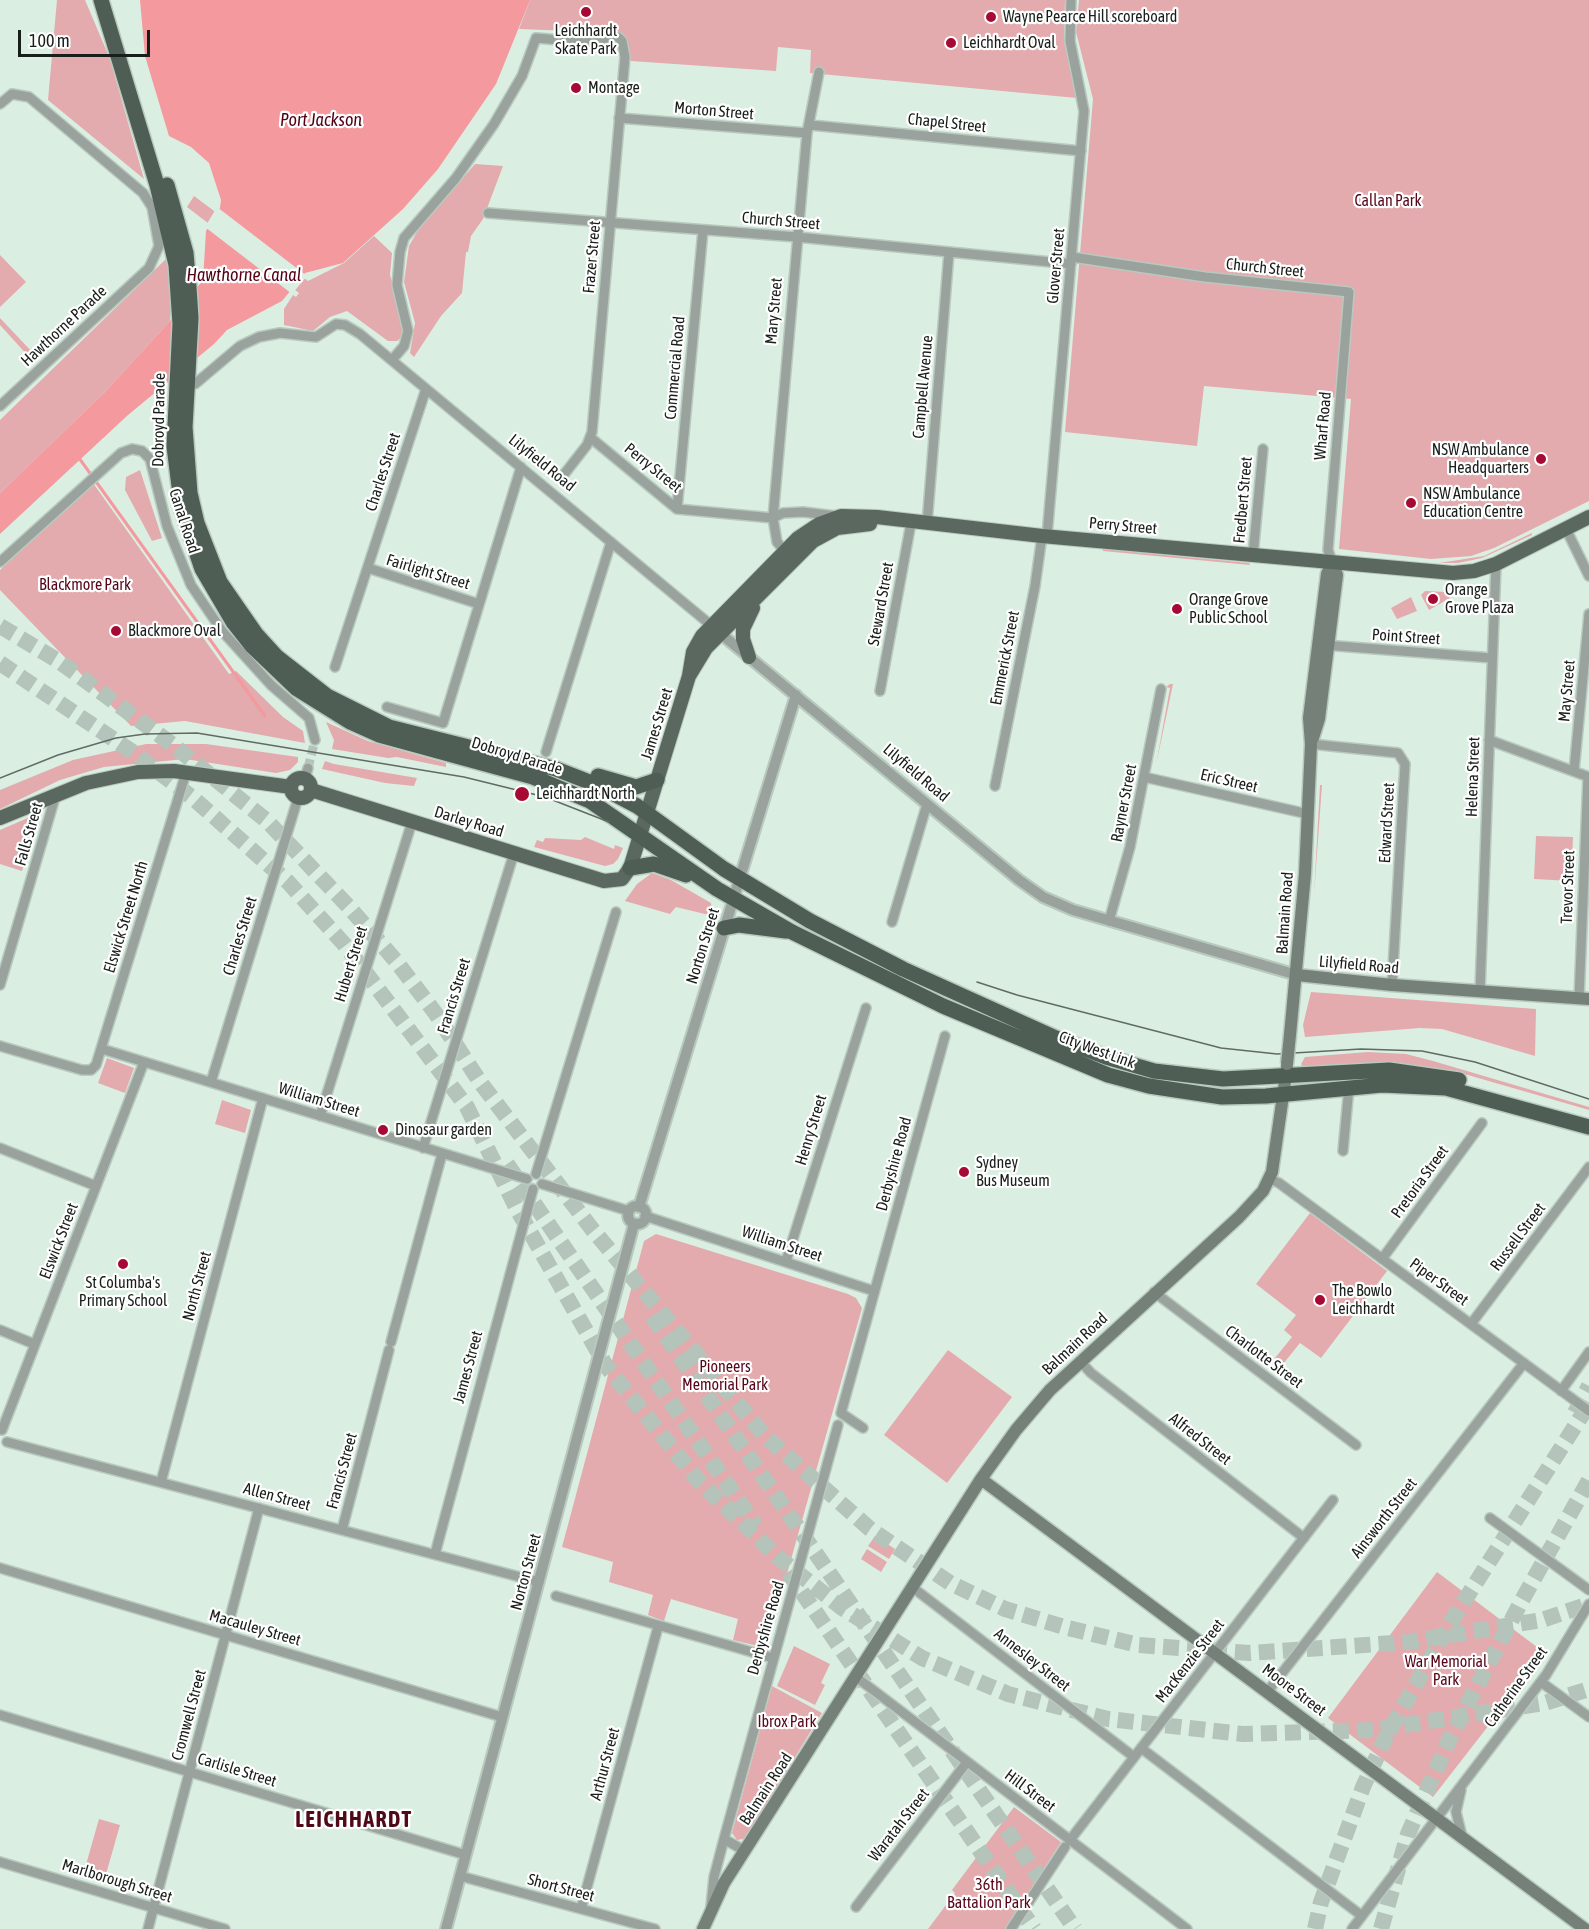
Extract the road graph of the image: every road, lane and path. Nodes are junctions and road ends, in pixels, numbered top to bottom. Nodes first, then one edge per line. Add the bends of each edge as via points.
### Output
1 (101, 0) edge
2 (111, 0) edge
3 (1071, 0) edge
4 (819, 72) dead end
5 (0, 104) edge
6 (619, 118) junction
7 (808, 129) junction
8 (1081, 151) junction
9 (488, 213) dead end
10 (610, 222) junction
11 (703, 231) junction
12 (797, 237) junction
13 (949, 252) junction
14 (1071, 261) junction
15 (1349, 292) joint
16 (392, 360) junction
17 (195, 384) dead end
18 (426, 389) junction
19 (180, 405) junction
20 (0, 406) edge
21 (589, 442) junction
22 (1263, 449) dead end
23 (521, 467) junction
24 (562, 477) dead end
25 (677, 509) junction
26 (841, 516) junction
27 (1589, 517) edge
28 (773, 518) junction
29 (911, 523) junction
30 (927, 524) junction
31 (1566, 529) junction
32 (1045, 536) junction
33 (611, 542) junction
34 (1253, 555) junction
35 (789, 556) junction
36 (0, 562) edge
37 (1332, 562) junction
38 (1496, 564) junction
39 (368, 568) junction
40 (1589, 576) edge
41 (760, 596) junction
42 (479, 604) junction
43 (1589, 615) edge
44 (716, 629) junction
45 (1323, 645) junction
46 (749, 657) junction
47 (1492, 658) junction
48 (335, 667) dead end
49 (1161, 689) dead end
50 (880, 690) dead end
51 (796, 695) junction
52 (387, 707) dead end
53 (315, 740) tunnel mouth
54 (1489, 740) junction
55 (1311, 744) junction
56 (546, 752) dead end
57 (1574, 771) junction
58 (186, 773) junction
59 (577, 777) junction
60 (1144, 777) junction
61 (1588, 777) edge
62 (657, 780) junction
63 (995, 786) dead end
64 (295, 792) junction
65 (56, 794) junction
66 (927, 804) junction
67 (647, 813) junction
68 (1308, 814) junction
69 (0, 818) edge
70 (412, 822) junction
71 (640, 834) junction
72 (514, 853) junction
73 (630, 868) junction
74 (698, 876) junction
75 (739, 879) junction
76 (618, 881) joint
77 (1586, 891) edge
78 (733, 898) junction
79 (616, 912) dead end
80 (1110, 921) junction
81 (891, 922) dead end
82 (724, 928) junction
83 (792, 932) junction
84 (1297, 975) junction
85 (0, 985) edge
86 (1392, 985) junction
87 (1480, 991) junction
88 (1584, 999) edge
89 (866, 1008) dead end
90 (945, 1036) dead end
91 (0, 1046) edge
92 (102, 1049) junction
93 (144, 1062) junction
94 (1286, 1070) junction
95 (211, 1082) junction
96 (1349, 1087) junction
97 (1283, 1094) junction
98 (263, 1098) junction
99 (320, 1116) junction
100 (1589, 1117) edge
101 (1482, 1123) dead end
102 (1589, 1127) edge
103 (0, 1148) edge
104 (423, 1148) junction
105 (1343, 1151) dead end
106 (442, 1154) junction
107 (1589, 1167) edge
108 (536, 1174) junction
109 (527, 1179) junction
110 (1270, 1179) junction
111 (542, 1184) junction
112 (96, 1186) junction
113 (533, 1189) junction
114 (638, 1211) junction
115 (1382, 1259) junction
116 (786, 1262) junction
117 (874, 1291) junction
118 (1154, 1292) junction
119 (1471, 1324) junction
120 (0, 1330) edge
121 (34, 1344) junction
122 (1589, 1352) edge
123 (1080, 1361) junction
124 (1524, 1363) junction
125 (1561, 1391) junction
126 (1589, 1412) edge
127 (838, 1425) dead end
128 (863, 1428) dead end
129 (1, 1430) edge
130 (4, 1445) edge
131 (1356, 1445) dead end
132 (981, 1479) junction
133 (161, 1482) junction
134 (1333, 1500) dead end
135 (259, 1508) junction
136 (1490, 1518) dead end
137 (342, 1530) junction
138 (1304, 1538) junction
139 (435, 1554) junction
140 (0, 1568) edge
141 (539, 1582) junction
142 (912, 1587) junction
143 (1589, 1590) edge
144 (556, 1596) dead end
145 (1589, 1604) edge
146 (658, 1627) junction
147 (225, 1635) junction
148 (1216, 1652) junction
149 (773, 1658) junction
150 (856, 1677) junction
151 (1541, 1682) junction
152 (1268, 1691) junction
153 (0, 1715) edge
154 (502, 1717) junction
155 (1589, 1717) edge
156 (1141, 1748) junction
157 (1134, 1757) junction
158 (967, 1762) junction
159 (189, 1772) junction
160 (1462, 1785) junction
161 (1437, 1818) junction
162 (1462, 1836) junction
163 (724, 1839) junction
164 (1067, 1843) junction
165 (746, 1851) junction
166 (466, 1855) junction
167 (0, 1862) edge
168 (460, 1876) junction
169 (153, 1907) junction
170 (856, 1907) dead end
171 (581, 1909) junction
172 (711, 1909) junction
173 (1362, 1916) junction
174 (1014, 1926) edge
175 (147, 1929) edge
176 (225, 1929) edge
177 (446, 1929) edge
178 (655, 1929) edge
179 (703, 1929) edge
180 (1025, 1929) edge
181 (1187, 1929) edge
182 (1352, 1929) edge
183 (1585, 1929) edge

1 - 19 highway, Dobroyd Parade via 176,264
2 - 19 highway, Dobroyd Parade via 186,253 191,318
3 - 8 street, Glover Street via 1070,41 1084,106
4 - 7 street, Mary Street
5 - 20 street, Hawthorne Parade via 8,95 29,97 143,193 152,207 159,246 148,268
6 - 7 street, Morton Street
6 - 10 street, Frazer Street
6 - 16 street, Frazer Street via 625,48 622,41 614,36 595,44 536,38 522,76 494,124 456,178 404,238 397,285 408,331 404,346
7 - 8 street, Chapel Street
7 - 12 street, Mary Street
8 - 14 street, Glover Street
9 - 10 street, Church Street
10 - 11 street, Church Street
10 - 21 street, Frazer Street
11 - 12 street, Church Street
11 - 25 street, Commercial Road
12 - 13 street, Church Street
12 - 28 street, Mary Street
13 - 14 street, Church Street
13 - 30 street, Campbell Avenue
14 - 15 street, Church Street
14 - 32 street, Glover Street
15 - 37 street, Wharf Road via 1328,550
16 - 17 street, Lilyfield Road via 353,328 336,324 316,337 280,333 250,340
16 - 18 street, Lilyfield Road
18 - 23 street, Lilyfield Road
18 - 39 street, Charles Street
19 - 59 highway, Dobroyd Parade via 190,493 207,553 237,609 277,657 327,696 389,727
19 - 71 highway, Dobroyd Parade via 176,478 198,559 233,622 274,669 350,722 405,744 559,787 590,801
21 - 24 street
21 - 25 street, Perry Street
22 - 34 street, Fredbert Street
23 - 33 street, Lilyfield Road
23 - 42 street
25 - 28 street, Perry Street
26 - 28 street, Perry Street via 803,512
26 - 29 main road, Perry Street
26 - 35 main road, Perry Street via 813,527
27 - 31 main road
28 - 35 street, Mary Street via 777,542
29 - 30 main road, Perry Street
29 - 35 main road, Perry Street via 837,528
29 - 50 street, Steward Street
30 - 32 main road, Perry Street
31 - 38 main road
31 - 40 street
32 - 34 main road, Perry Street
32 - 63 street, Emmerick Street
33 - 44 street, Lilyfield Road
33 - 56 street
34 - 37 main road, Perry Street
35 - 41 main road
35 - 44 main road
36 - 53 street, Canal Road via 121,453 142,451 150,459 167,525 191,585 222,631 271,685 309,718
37 - 38 main road via 1453,573
37 - 45 main road, Balmain Road via 1326,574
38 - 47 street, Helena Street
39 - 42 street, Fairlight Street
39 - 48 street, Charles Street
41 - 44 main road
41 - 46 main road via 745,622 743,639
42 - 52 street via 443,723
43 - 57 street, May Street
44 - 46 street, Lilyfield Road
44 - 62 main road, James Street via 693,652
45 - 47 street, Point Street
45 - 55 main road, Balmain Road via 1310,718
46 - 51 street, Lilyfield Road
47 - 54 street, Helena Street
49 - 60 street, Rayner Street
51 - 66 street, Lilyfield Road
51 - 75 street, Norton Street
54 - 57 street
54 - 87 street, Helena Street
55 - 68 main road, Balmain Road
55 - 86 street, Edward Street via 1398,753 1405,764
57 - 61 street
58 - 64 main road
58 - 65 main road via 125,773
58 - 92 street, Elswick Street North
59 - 62 highway via 598,776 636,787
59 - 67 highway, Dobroyd Parade
60 - 68 street, Eric Street
60 - 80 street, Rayner Street
61 - 77 street, Trevor Street
62 - 67 main road, James Street
64 - 70 main road, Darley Road via 308,796 308,779
64 - 95 street, Charles Street
65 - 69 main road
65 - 85 street, Falls Street
66 - 80 street, Lilyfield Road via 1043,897
66 - 81 street
67 - 71 main road, James Street
67 - 75 highway, City West Link
68 - 84 main road, Balmain Road
70 - 72 main road, Darley Road
70 - 99 street, Hubert Street
71 - 73 main road, James Street
71 - 74 highway, City West Link
72 - 76 main road, Darley Road via 604,881
72 - 104 street, Francis Street
73 - 74 highway via 654,864
73 - 76 main road, James Street
74 - 78 highway, City West Link
75 - 78 street, Norton Street
75 - 94 highway, City West Link via 784,908 903,969 1106,1057 1154,1071 1204,1078
77 - 88 street, Trevor Street
78 - 82 street, Norton Street
78 - 83 highway, City West Link
79 - 108 street
80 - 84 street, Lilyfield Road
82 - 83 highway
82 - 114 street, Norton Street
83 - 97 highway, City West Link via 943,1006 1108,1075 1185,1093 1234,1097
84 - 86 main road, Lilyfield Road
84 - 94 main road, Balmain Road, bridge
86 - 87 main road, Lilyfield Road
87 - 88 main road, Lilyfield Road
89 - 116 street, Henry Street
90 - 117 street, Derbyshire Road
91 - 92 street, Elswick Street North via 82,1070 94,1068
92 - 93 street, William Street
93 - 95 street, William Street
93 - 112 street, Elswick Street
94 - 97 main road, Balmain Road
94 - 100 highway, City West Link via 1424,1074
95 - 98 street, William Street
96 - 97 highway, City West Link
96 - 102 highway, City West Link via 1446,1088
96 - 105 street
97 - 110 main road, Balmain Road
98 - 99 street, William Street
98 - 133 street, North Street
99 - 104 street, William Street
101 - 115 street, Pretoria Street
103 - 112 street
104 - 106 street, William Street
106 - 109 street, William Street
106 - 137 street, Francis Street
107 - 119 street, Russell Street
108 - 109 street
108 - 111 street
109 - 113 street via 527,1185
110 - 115 street, Piper Street
110 - 118 main road, Balmain Road via 1239,1217
111 - 113 street
111 - 114 street, William Street
112 - 121 street, Elswick Street
113 - 139 street, James Street
114 - 116 street, William Street
114 - 141 street, Norton Street via 641,1223 634,1224
115 - 119 street, Piper Street
116 - 117 street, William Street
117 - 128 street, Derbyshire Road via 841,1413
118 - 123 main road, Balmain Road
118 - 131 street, Charlotte Street
119 - 124 street, Piper Street
120 - 121 street
121 - 129 street, Elswick Street
122 - 125 street
123 - 132 main road, Balmain Road via 1040,1401
123 - 138 street, Alfred Street
124 - 125 street, Piper Street
124 - 152 street, Ainsworth Street
125 - 126 street, Piper Street
127 - 149 street, Derbyshire Road
129 - 130 street via 7,1435
130 - 133 street, Allen Street
132 - 142 main road, Balmain Road
132 - 148 main road, Moore Street
133 - 135 street, Allen Street
134 - 138 street, MacKenzie Street
135 - 137 street, Allen Street
135 - 147 street, Cromwell Street
136 - 143 street
137 - 139 street, Allen Street
138 - 148 street, MacKenzie Street
139 - 141 street, Allen Street
140 - 147 street, Macauley Street
141 - 154 street, Norton Street
142 - 150 main road, Balmain Road
142 - 157 street, Annesley Street
144 - 146 street
145 - 151 street, Catherine Street
146 - 149 street
146 - 171 street, Arthur Street
147 - 154 street, Macauley Street
147 - 159 street, Cromwell Street
148 - 152 main road, Moore Street
148 - 156 street, MacKenzie Street
149 - 163 street, Derbyshire Road
150 - 158 street, Hill Street
150 - 165 main road, Balmain Road
151 - 155 street
151 - 160 street, Catherine Street
152 - 161 main road, Moore Street
153 - 159 street, Carlisle Street
154 - 166 street, Norton Street
156 - 157 street, MacKenzie Street
156 - 173 street
157 - 164 street, MacKenzie Street
158 - 164 street, Hill Street
158 - 170 street, Waratah Street
159 - 166 street, Carlisle Street
159 - 169 street, Cromwell Street
160 - 161 street, Catherine Street
160 - 162 street, Catherine Street via 1456,1812
161 - 162 main road, Moore Street
161 - 173 street, Catherine Street
162 - 183 main road, Moore Street
163 - 165 street
163 - 172 street, Derbyshire Road
164 - 174 street, MacKenzie Street
164 - 181 street, Hill Street
165 - 172 main road, Balmain Road
166 - 168 street, Norton Street
167 - 169 street, Marlborough Street
168 - 171 street, Short Street
168 - 177 street, Norton Street
169 - 175 street, Cromwell Street
169 - 176 street, Marlborough Street
171 - 178 street, Short Street
172 - 179 main road, Balmain Road
173 - 182 street, Catherine Street
174 - 180 street

